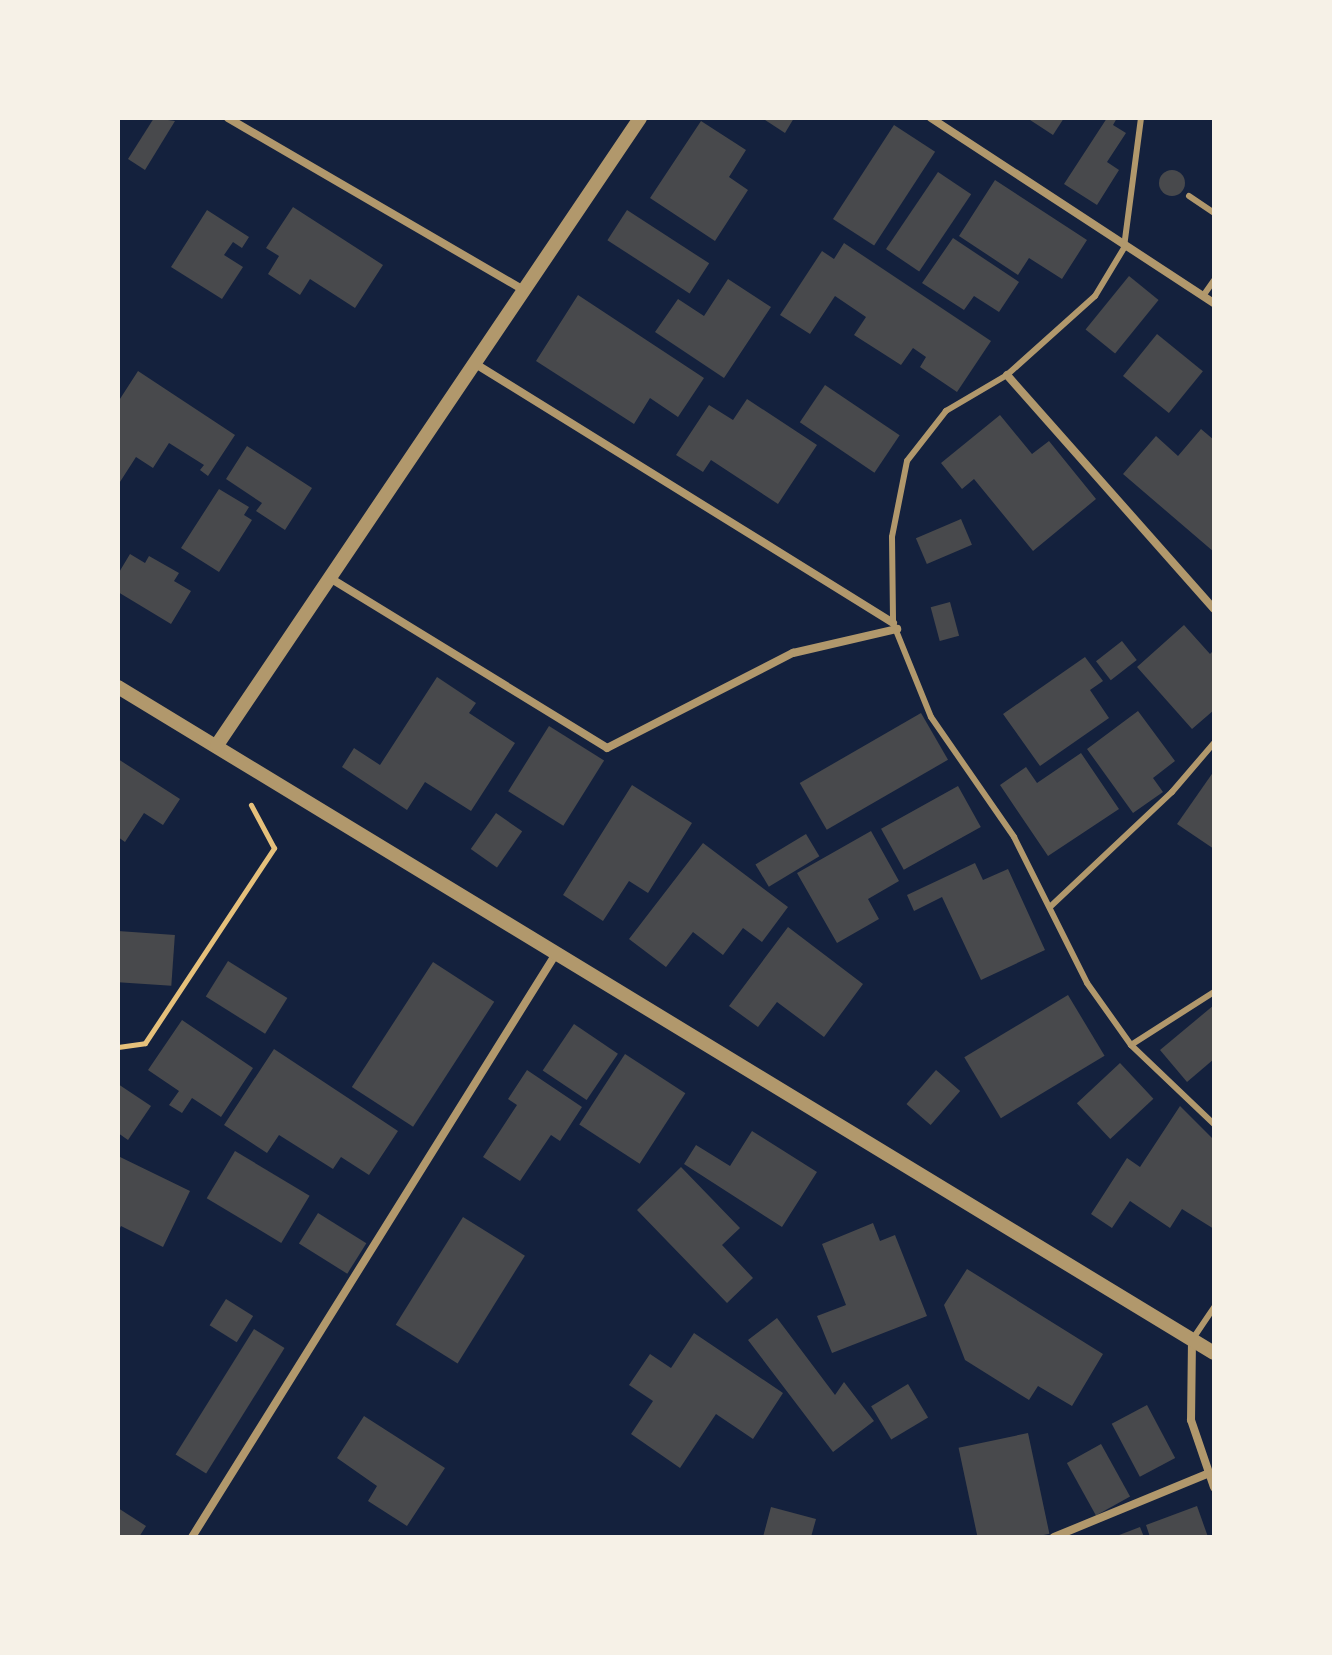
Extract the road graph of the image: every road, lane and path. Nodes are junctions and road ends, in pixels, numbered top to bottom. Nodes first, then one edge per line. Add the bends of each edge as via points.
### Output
1 (228, 118) edge
2 (640, 118) edge
3 (931, 118) edge
4 (1141, 118) edge
5 (1189, 196) dead end
6 (1214, 213) edge
7 (1124, 248) junction
8 (1214, 280) edge
9 (524, 290) junction
10 (1203, 296) junction
11 (1214, 303) edge
12 (474, 363) junction
13 (1007, 375) junction
14 (330, 578) junction
15 (1214, 609) edge
16 (895, 626) junction
17 (118, 687) edge
18 (1214, 743) edge
19 (217, 745) junction
20 (246, 796) dead end
21 (1051, 906) junction
22 (557, 952) junction
23 (1214, 992) edge
24 (1131, 1045) junction
25 (118, 1047) edge
26 (1214, 1124) edge
27 (1214, 1307) edge
28 (1192, 1340) junction
29 (1214, 1353) edge
30 (1209, 1473) junction
31 (1214, 1487) edge
32 (192, 1537) edge
33 (1054, 1537) edge

1 - 9 street
2 - 9 street
3 - 7 street
4 - 7 lane
5 - 6 lane
7 - 10 street
7 - 13 lane via 1095,296
8 - 10 lane
9 - 12 street
10 - 11 street
12 - 14 street
12 - 16 street
13 - 15 street
13 - 16 lane via 946,411 907,461 892,537
14 - 16 street via 607,748 793,653
14 - 19 street
16 - 21 lane via 931,717 1014,837
17 - 19 street
18 - 21 lane via 1172,792
19 - 22 street
20 - 25 path via 274,848 145,1043
21 - 24 lane via 1087,983
22 - 28 street
22 - 32 street
23 - 24 lane
24 - 26 lane
27 - 28 lane
28 - 29 street
28 - 30 street via 1191,1420
30 - 31 street
30 - 33 street

